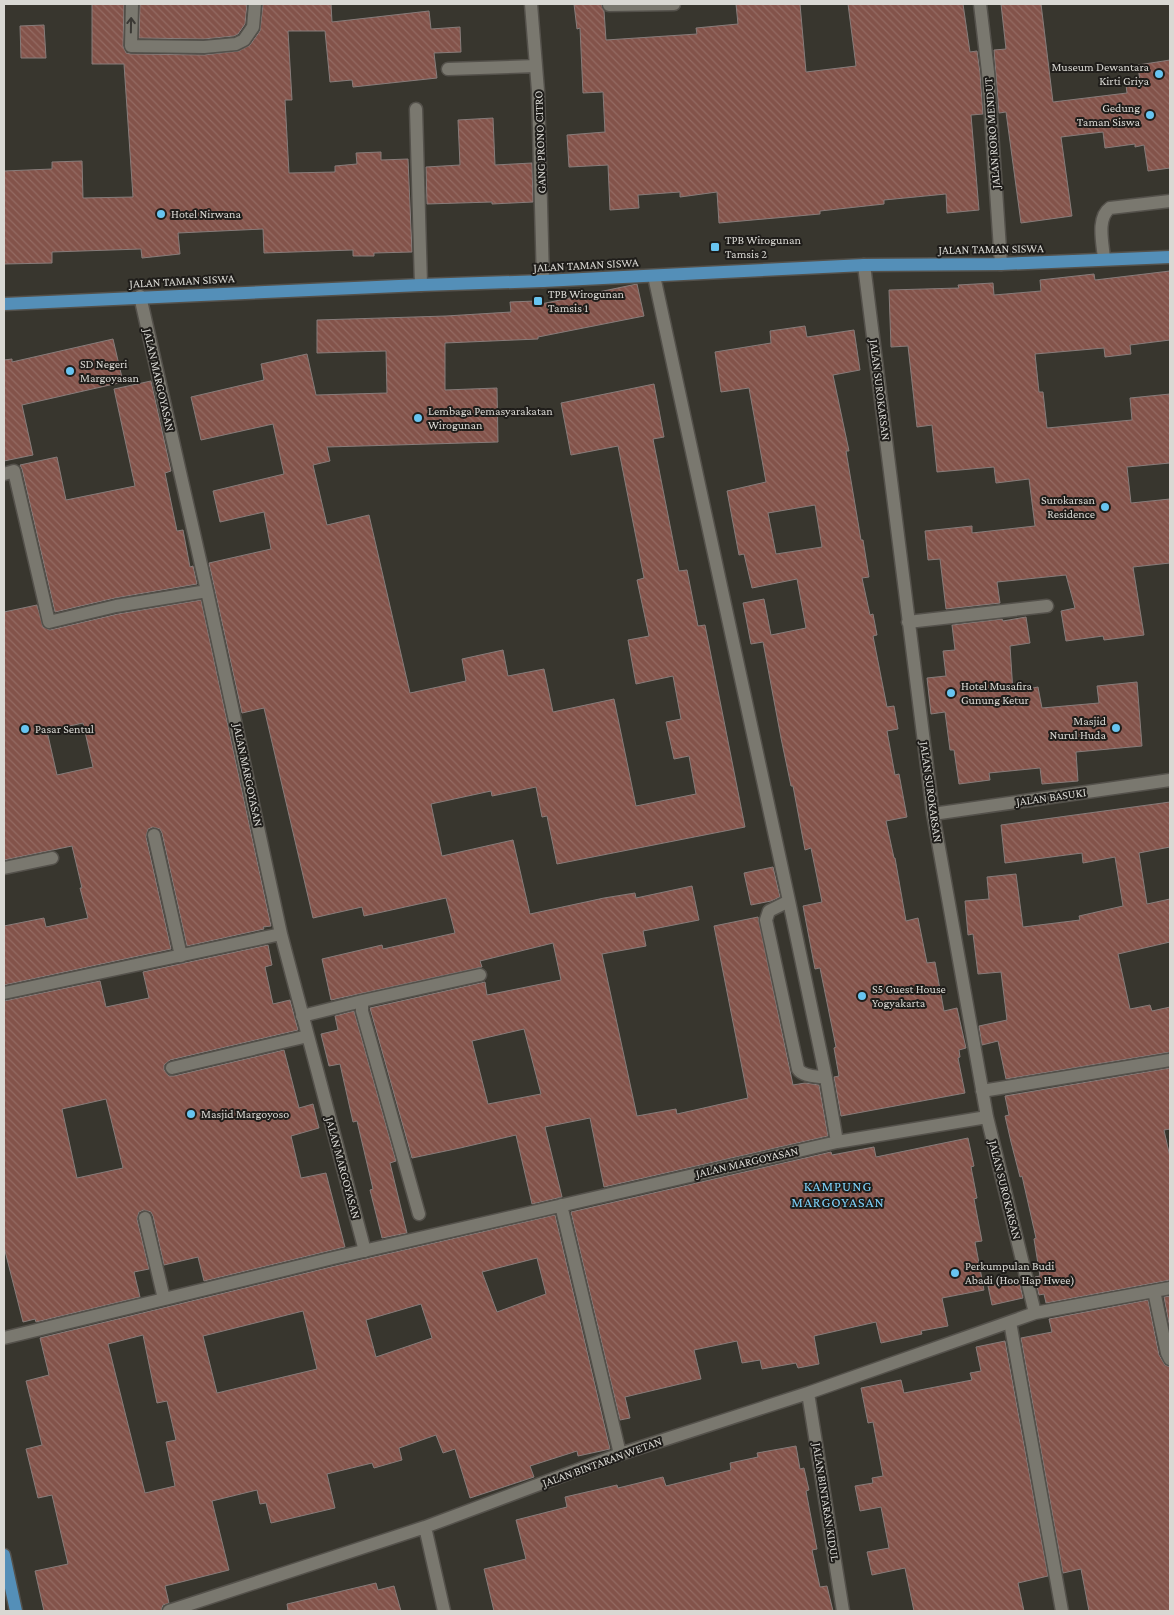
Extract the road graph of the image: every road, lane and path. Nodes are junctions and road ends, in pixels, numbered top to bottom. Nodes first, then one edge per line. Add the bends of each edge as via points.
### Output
1 (132, 4) edge
2 (255, 4) edge
3 (531, 4) edge
4 (609, 4) edge
5 (674, 4) edge
6 (980, 4) edge
7 (536, 66) junction
8 (448, 69) dead end
9 (416, 109) dead end
10 (1170, 201) edge
11 (1170, 257) edge
12 (1104, 259) junction
13 (1001, 264) junction
14 (864, 265) junction
15 (654, 276) junction
16 (543, 281) junction
17 (421, 285) junction
18 (140, 296) junction
19 (4, 304) edge
20 (4, 474) edge
21 (207, 591) junction
22 (1047, 606) dead end
23 (908, 622) junction
24 (1170, 780) edge
25 (932, 814) junction
26 (154, 834) dead end
27 (52, 858) dead end
28 (4, 868) edge
29 (789, 901) junction
30 (281, 934) junction
31 (181, 956) junction
32 (480, 975) dead end
33 (4, 994) edge
34 (362, 1001) junction
35 (302, 1016) junction
36 (308, 1036) junction
37 (1170, 1060) edge
38 (172, 1068) dead end
39 (826, 1078) junction
40 (982, 1091) junction
41 (987, 1117) junction
42 (837, 1142) junction
43 (561, 1205) junction
44 (419, 1214) dead end
45 (144, 1218) dead end
46 (365, 1251) junction
47 (1170, 1288) edge
48 (1154, 1291) junction
49 (164, 1299) junction
50 (1035, 1313) junction
51 (1010, 1322) junction
52 (4, 1338) edge
53 (1170, 1359) edge
54 (808, 1393) junction
55 (620, 1454) junction
56 (425, 1527) junction
57 (4, 1555) edge
58 (16, 1611) edge
59 (168, 1611) edge
60 (444, 1611) edge
61 (843, 1611) edge
62 (1062, 1611) edge

2 -> 1 street via 254,27 244,40 236,44 204,47 131,46
3 - 7 street, GANG PRONO CITRO
4 - 5 street
6 - 13 street, JALAN RORO MENDUT
7 - 8 street
7 - 16 street, GANG PRONO CITRO
9 - 17 street
10 - 12 street via 1110,208 1105,212 1102,218
11 - 12 main road, JALAN TAMAN SISWA
12 - 13 main road, JALAN TAMAN SISWA
13 - 14 main road, JALAN TAMAN SISWA
14 - 15 main road, JALAN TAMAN SISWA
14 - 23 street, JALAN SUROKARSAN
15 - 16 main road, JALAN TAMAN SISWA
15 - 29 street
16 - 17 main road, JALAN TAMAN SISWA
17 - 18 main road, JALAN TAMAN SISWA
18 - 19 main road, JALAN TAMAN SISWA
18 - 21 street, JALAN MARGOYASAN
20 - 21 street via 14,471 49,622 116,606
21 - 30 street, JALAN MARGOYASAN
22 - 23 street
23 - 25 street, JALAN SUROKARSAN
24 - 25 street, JALAN BASUKI
25 - 40 street, JALAN SUROKARSAN
26 - 31 street
27 - 28 street
29 - 39 street
29 - 39 street via 769,911 766,920 798,1069 804,1074
30 - 31 street
30 - 35 street, JALAN MARGOYASAN
31 - 33 street
32 - 34 street
34 - 35 street
34 - 44 street via 362,1012
35 - 36 street, JALAN MARGOYASAN
36 - 38 street
36 - 46 street, JALAN MARGOYASAN
37 - 40 street
39 - 42 street
40 - 41 street, JALAN SUROKARSAN
41 - 42 street, JALAN MARGOYASAN
41 - 50 street, JALAN SUROKARSAN
42 - 43 street, JALAN MARGOYASAN
43 - 46 street, JALAN MARGOYASAN
43 - 55 street
45 - 49 street
46 - 49 street, JALAN MARGOYASAN
47 - 48 street, JALAN BINTARAN WETAN
48 - 50 street, JALAN BINTARAN WETAN
48 - 53 street
49 - 52 street, JALAN MARGOYASAN
50 - 51 street, JALAN BINTARAN WETAN
51 - 54 street, JALAN BINTARAN WETAN
51 - 62 street
54 - 55 street, JALAN BINTARAN WETAN
54 - 61 street, JALAN BINTARAN KIDUL
55 - 56 street, JALAN BINTARAN WETAN
56 - 59 street, JALAN BINTARAN WETAN
56 - 60 street
57 - 58 main road

